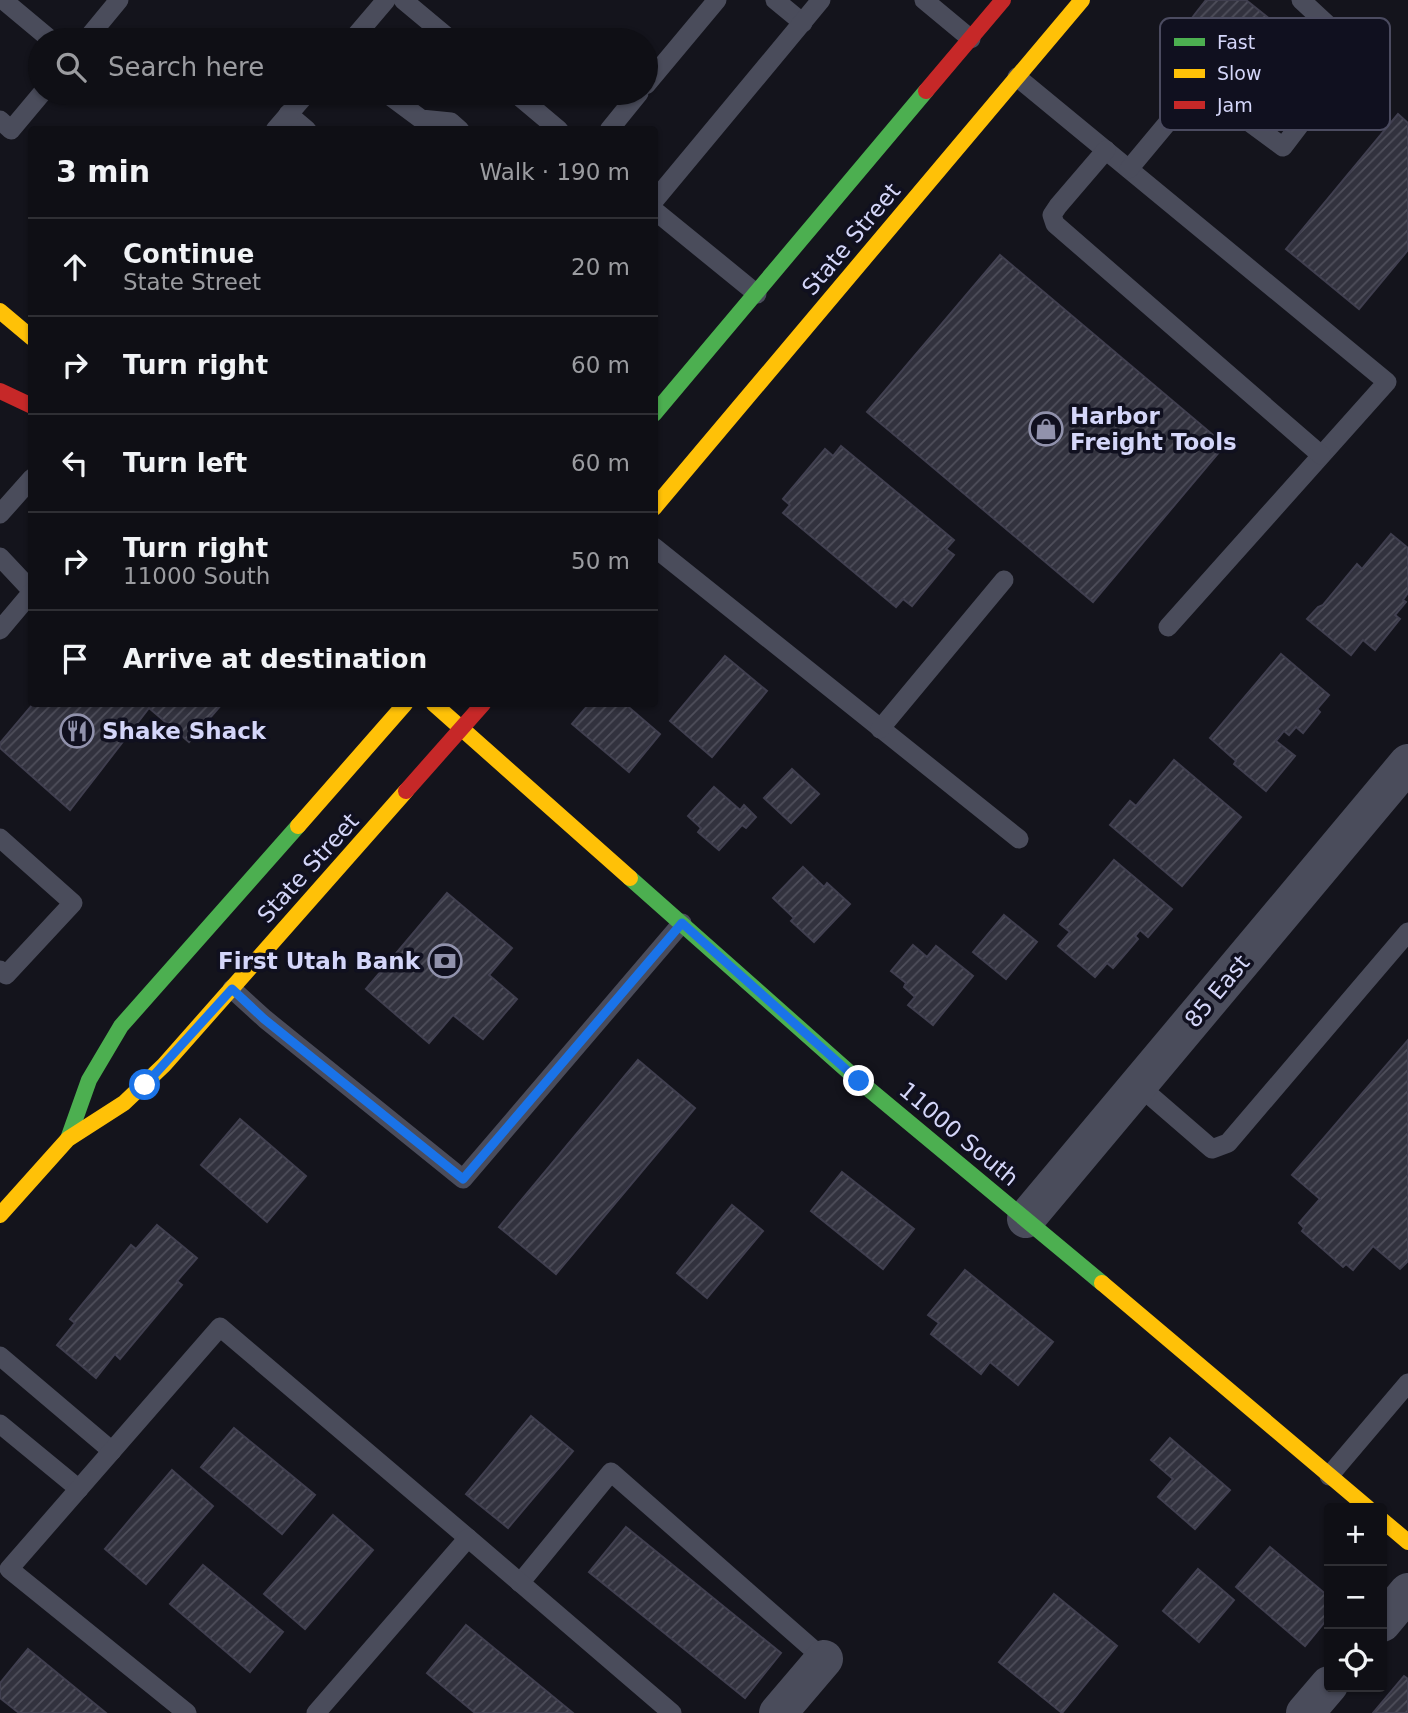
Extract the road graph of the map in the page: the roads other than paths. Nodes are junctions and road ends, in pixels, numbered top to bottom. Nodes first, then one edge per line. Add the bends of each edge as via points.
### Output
1 (4, 0) edge
2 (119, 0) edge
3 (386, 0) edge
4 (403, 0) edge
5 (717, 0) edge
6 (775, 0) edge
7 (821, 0) edge
8 (924, 0) edge
9 (1003, 0) edge
10 (1082, 0) edge
11 (1301, 0) edge
12 (1320, 18) edge
13 (803, 23) junction
14 (37, 28) edge
15 (96, 28) edge
16 (362, 28) edge
17 (437, 28) edge
18 (971, 38) junction
19 (658, 71) edge
20 (1017, 77) junction
21 (32, 105) edge
22 (296, 105) edge
23 (400, 105) edge
24 (529, 105) edge
25 (629, 105) edge
26 (288, 114) junction
27 (0, 120) edge
28 (423, 124) edge
29 (278, 126) edge
30 (302, 126) edge
31 (456, 126) edge
32 (554, 126) edge
33 (612, 126) edge
34 (1162, 130) edge
35 (1260, 130) edge
36 (1296, 130) edge
37 (1106, 150) junction
38 (1129, 169) junction
39 (658, 196) edge
40 (658, 212) edge
41 (757, 294) junction
42 (0, 311) edge
43 (28, 335) edge
44 (0, 391) edge
45 (28, 404) edge
46 (658, 409) edge
47 (1321, 455) junction
48 (28, 482) edge
49 (658, 503) edge
50 (0, 514) edge
51 (658, 550) edge
52 (0, 557) edge
53 (1004, 580) dead end
54 (28, 587) edge
55 (28, 596) edge
56 (1168, 627) dead end
57 (0, 630) edge
58 (402, 707) edge
59 (437, 707) edge
60 (480, 707) edge
61 (462, 727) junction
62 (880, 729) junction
63 (1403, 779) edge
64 (0, 838) edge
65 (1019, 839) dead end
66 (682, 923) junction
67 (1408, 932) edge
68 (0, 970) edge
69 (232, 989) junction
70 (1138, 1085) junction
71 (68, 1139) junction
72 (0, 1215) edge
73 (1026, 1219) junction
74 (0, 1356) edge
75 (1408, 1383) edge
76 (0, 1424) edge
77 (112, 1451) junction
78 (1329, 1476) junction
79 (79, 1489) junction
80 (1362, 1503) edge
81 (1387, 1524) edge
82 (468, 1538) junction
83 (1408, 1542) edge
84 (520, 1583) junction
85 (1408, 1592) edge
86 (1387, 1617) edge
87 (824, 1659) joint
88 (1324, 1691) edge
89 (187, 1713) edge
90 (316, 1713) edge
91 (672, 1713) edge
92 (778, 1713) edge
93 (1305, 1713) edge

1 - 14 lane
2 - 15 lane
3 - 16 lane
4 - 17 lane
5 - 19 lane
6 - 13 lane
7 - 13 lane
8 - 18 lane
9 - 18 main road, State Street
10 - 20 main road, State Street
11 - 12 lane
13 - 39 lane
18 - 41 main road, State Street
20 - 37 lane
20 - 49 main road, State Street
21 - 27 lane via 11,130
22 - 26 lane
23 - 28 lane
24 - 32 lane
25 - 33 lane
26 - 29 lane
26 - 30 lane
28 - 31 lane via 451,122
34 - 38 lane
35 - 36 lane via 1283,147
37 - 38 lane
37 - 47 lane via 1058,206 1052,215 1055,224
38 - 47 lane via 1387,382
40 - 41 lane
41 - 46 main road, State Street
42 - 43 main road
44 - 45 main road
47 - 56 lane
48 - 50 lane
51 - 62 lane
52 - 54 lane
53 - 62 lane
55 - 57 lane
58 - 71 main road, State Street via 121,1026 87,1080
59 - 61 main road, 11000 South
60 - 61 main road, State Street
61 - 66 main road, 11000 South
61 - 69 main road, State Street
62 - 65 lane
63 - 70 street, 85 East
64 - 68 lane via 73,903 6,975
66 - 69 lane via 463,1179
66 - 73 main road, 11000 South via 859,1081
67 - 70 lane via 1228,1143 1212,1149
69 - 71 main road, State Street via 145,1085 97,1123
70 - 73 street, 85 East
71 - 72 main road, State Street
73 - 78 main road, 11000 South
74 - 77 lane
75 - 78 lane
76 - 79 lane
77 - 79 lane
77 - 82 lane via 220,1327
78 - 80 main road, 11000 South
79 - 89 lane via 9,1569
81 - 83 main road
82 - 84 lane
82 - 90 lane
84 - 87 lane via 611,1472
84 - 91 lane
85 - 86 street
87 - 92 street
88 - 93 street

